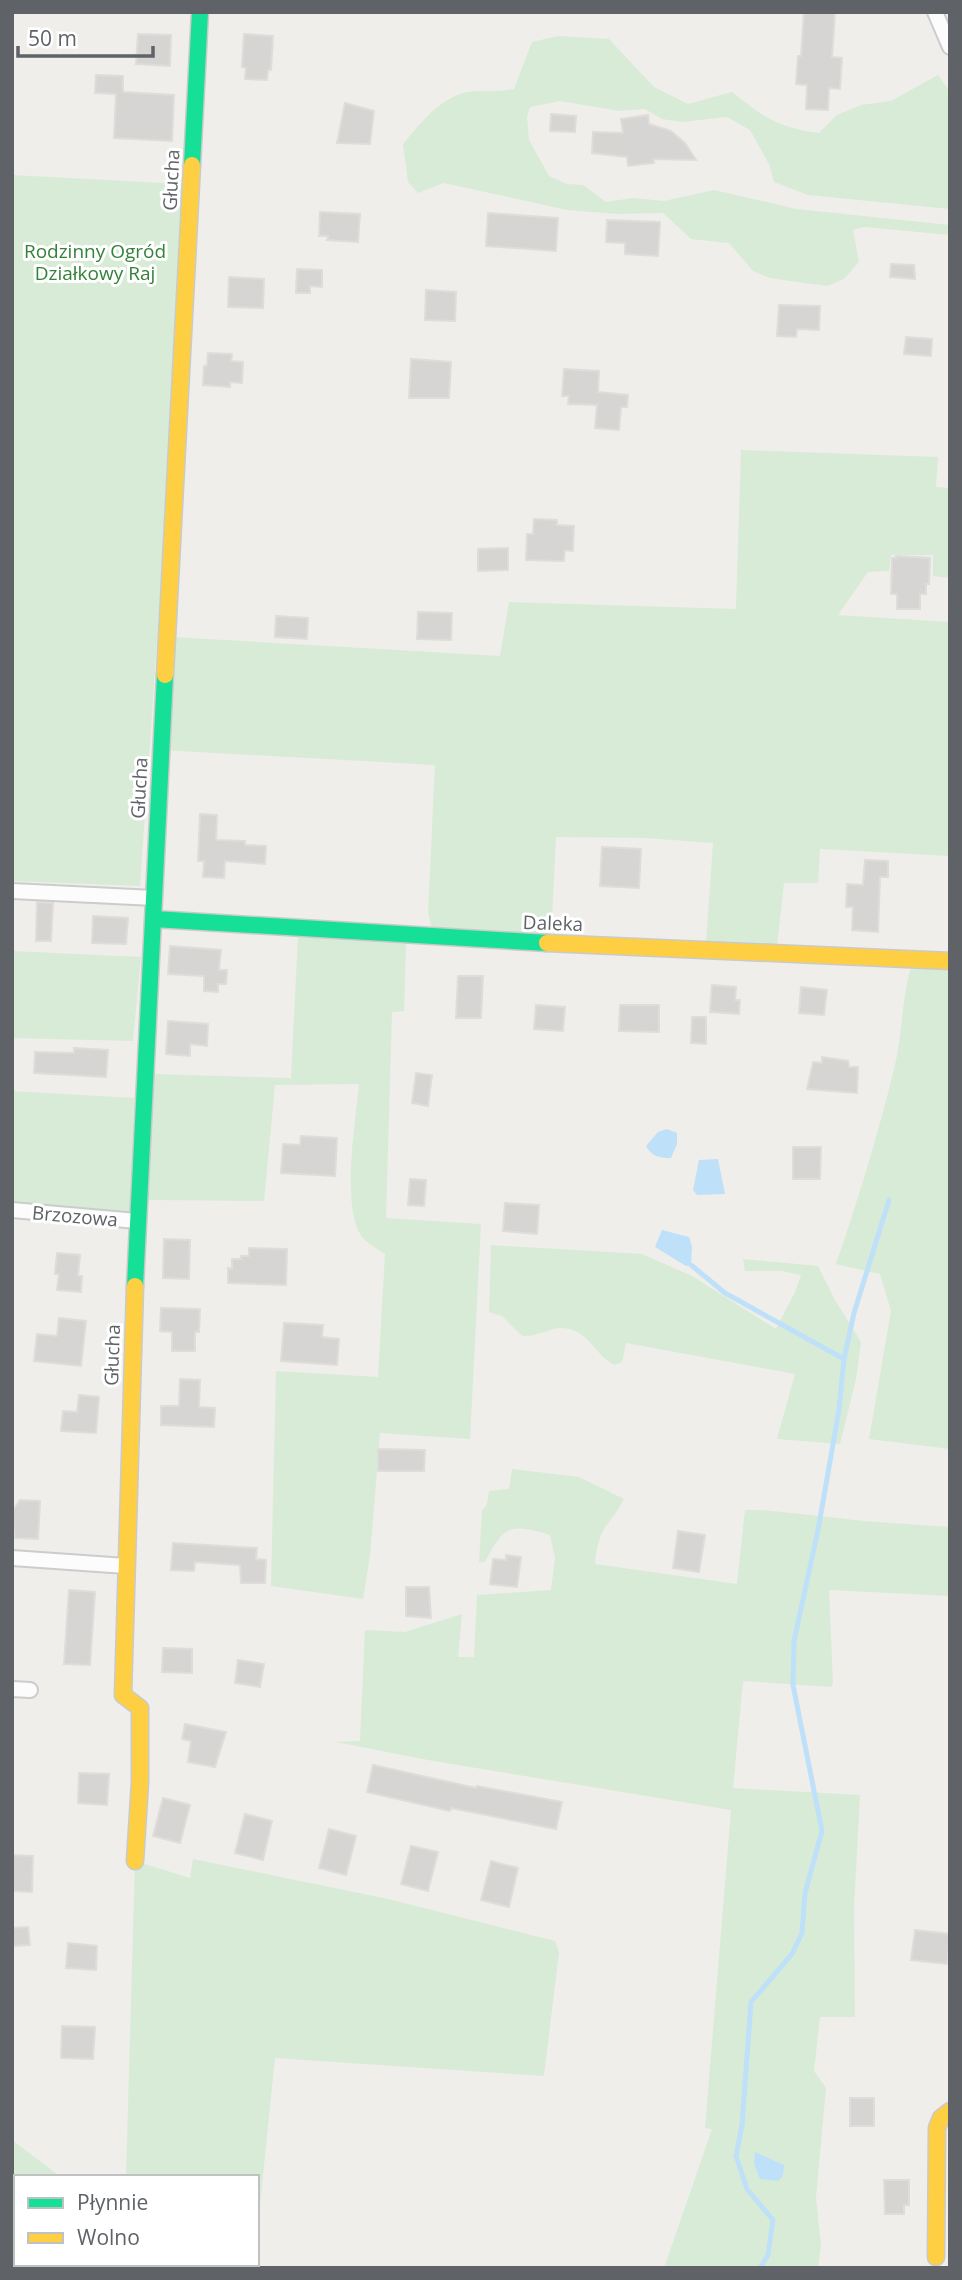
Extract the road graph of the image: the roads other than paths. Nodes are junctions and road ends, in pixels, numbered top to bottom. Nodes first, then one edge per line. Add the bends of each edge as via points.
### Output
1 (200, 12) edge
2 (936, 12) edge
3 (950, 47) edge
4 (12, 891) edge
5 (154, 898) junction
6 (154, 919) junction
7 (950, 961) edge
8 (12, 1210) edge
9 (138, 1221) junction
10 (12, 1558) edge
11 (126, 1566) junction
12 (12, 1689) edge
13 (30, 1690) dead end
14 (135, 1861) dead end
15 (950, 2111) edge
16 (936, 2257) dead end

1 - 5 street, Głucha
2 - 3 street
4 - 5 street
5 - 6 street, Głucha
6 - 7 street, Daleka via 495,941
6 - 9 street, Głucha
8 - 9 street, Brzozowa
9 - 11 street, Głucha
10 - 11 street
11 - 14 street, Głucha via 122,1695 140,1708
12 - 13 street
15 - 16 street via 937,2128

